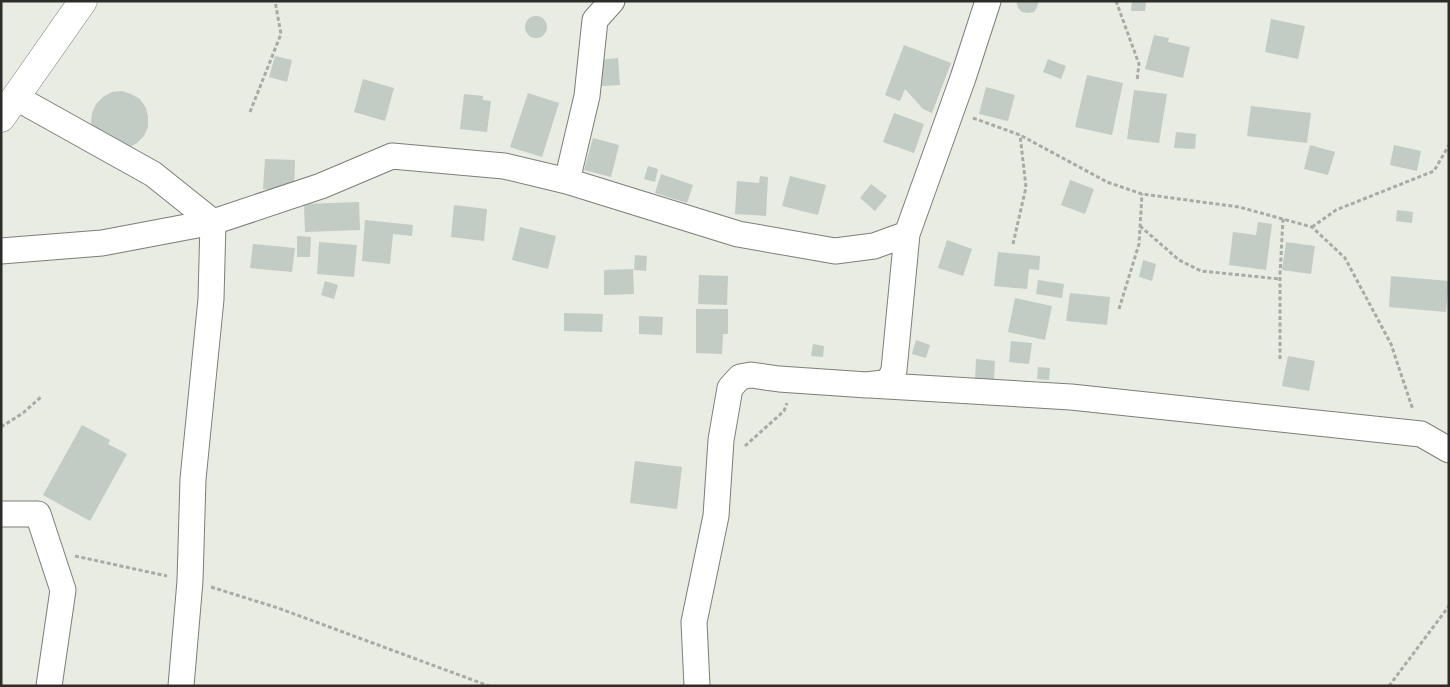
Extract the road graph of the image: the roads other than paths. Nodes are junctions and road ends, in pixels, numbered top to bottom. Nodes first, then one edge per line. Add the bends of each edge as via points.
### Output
1 (83, 1) edge
2 (612, 1) edge
3 (988, 1) edge
4 (8, 107) edge
5 (567, 181) junction
6 (213, 222) junction
7 (907, 234) junction
8 (1, 251) edge
9 (868, 385) junction
10 (1449, 450) edge
11 (1, 514) edge
12 (49, 686) edge
13 (181, 686) edge
14 (697, 686) edge

1 - 4 main road
2 - 5 street via 595,20 587,96
3 - 7 street
4 - 6 street via 154,174
5 - 6 street via 504,166 392,156 321,186
5 - 7 street via 738,234 802,246 835,251 874,246
6 - 8 street via 102,244
6 - 13 street via 211,298 193,479 190,581
7 - 9 street via 894,370 890,379
9 - 10 street via 1071,397 1421,434
9 - 14 street via 750,376 740,377 730,388 721,440 716,516 694,622
11 - 12 street via 38,514 63,590

